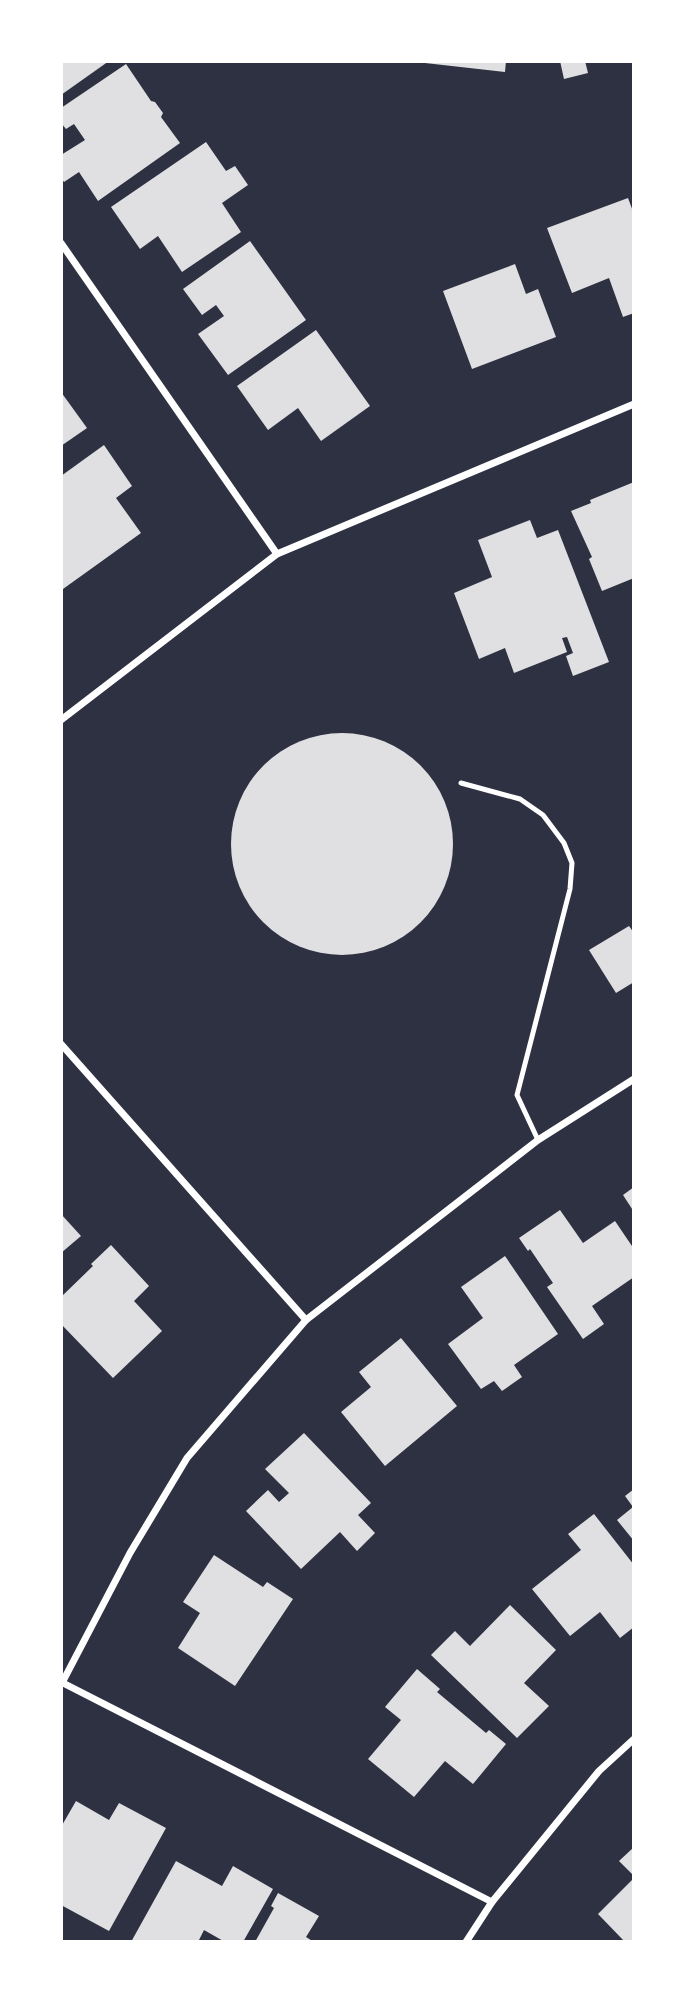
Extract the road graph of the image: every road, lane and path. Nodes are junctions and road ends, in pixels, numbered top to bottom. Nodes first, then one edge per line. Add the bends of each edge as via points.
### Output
1 (61, 243) edge
2 (634, 404) edge
3 (277, 554) junction
4 (61, 720) edge
5 (461, 783) dead end
6 (61, 1044) edge
7 (634, 1079) edge
8 (538, 1140) junction
9 (306, 1320) junction
10 (62, 1683) edge
11 (634, 1739) edge
12 (492, 1902) junction
13 (466, 1942) edge

1 - 3 street
2 - 3 street
3 - 4 street
5 - 8 lane via 520,799 543,815 572,863 570,889 517,1095
6 - 9 street
7 - 8 street
8 - 9 street
9 - 10 street via 187,1458 130,1553
10 - 12 street
11 - 12 street via 599,1771
12 - 13 street

